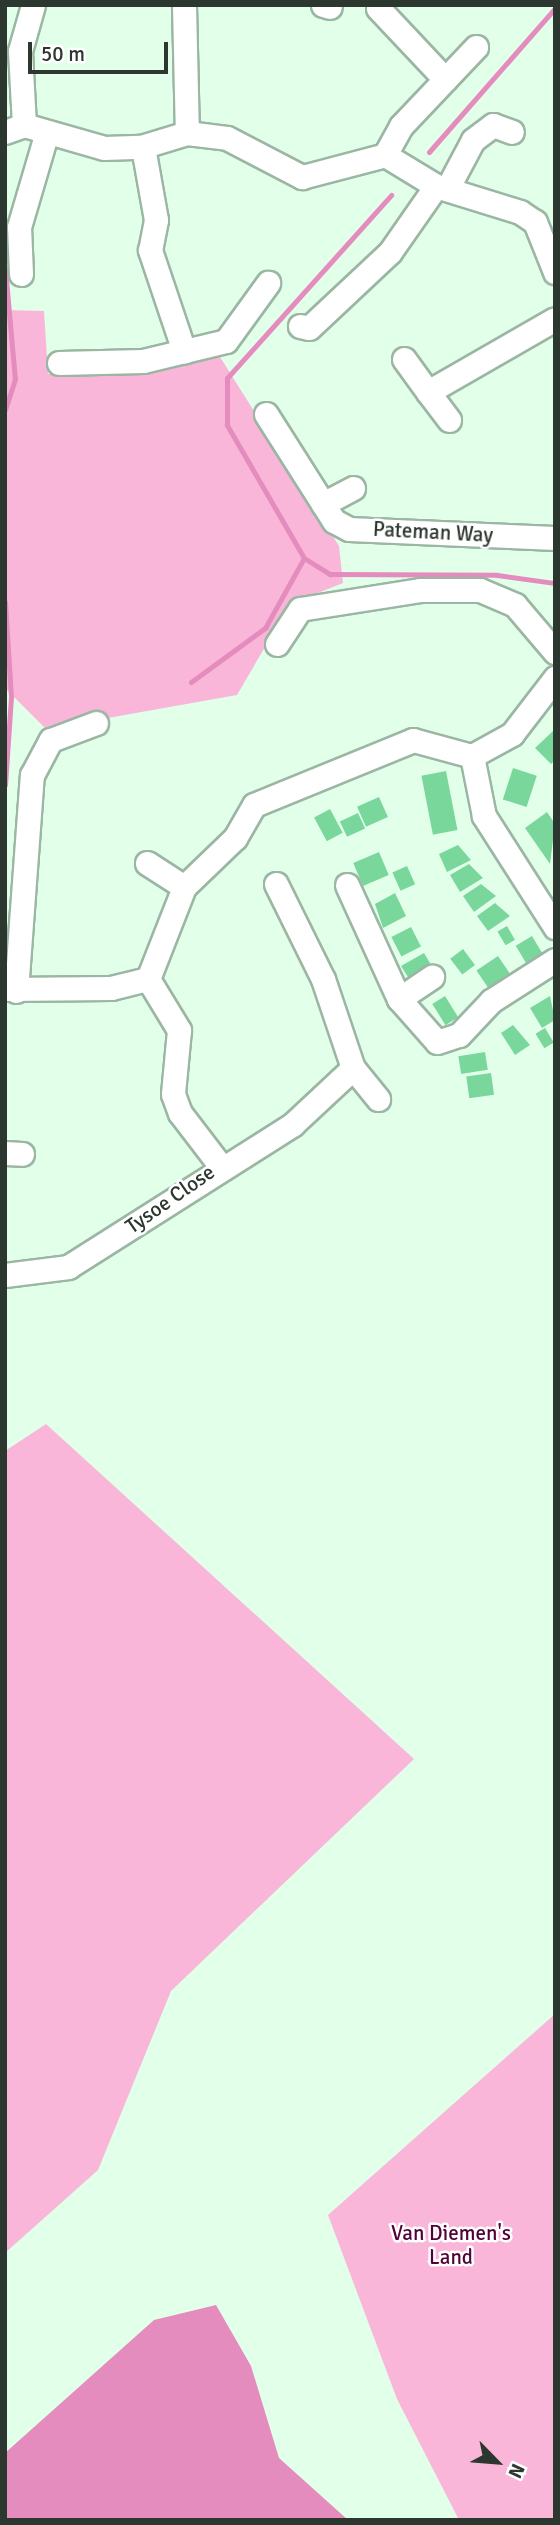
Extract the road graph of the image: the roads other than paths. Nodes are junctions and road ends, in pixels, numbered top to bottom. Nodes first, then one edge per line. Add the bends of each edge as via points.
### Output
1 (33, 5) edge
2 (184, 5) edge
3 (378, 8) dead end
4 (476, 47) dead end
5 (445, 79) junction
6 (14, 129) edge
7 (47, 132) junction
8 (512, 132) dead end
9 (187, 133) junction
10 (143, 147) junction
11 (385, 155) junction
12 (441, 188) junction
13 (555, 272) edge
14 (21, 274) dead end
15 (268, 283) dead end
16 (555, 319) edge
17 (300, 326) dead end
18 (184, 351) junction
19 (404, 359) dead end
20 (59, 363) dead end
21 (428, 392) junction
22 (266, 414) dead end
23 (449, 421) dead end
24 (353, 488) dead end
25 (323, 504) junction
26 (555, 538) edge
27 (277, 644) dead end
28 (555, 652) edge
29 (555, 677) edge
30 (96, 723) dead end
31 (472, 756) junction
32 (148, 863) dead end
33 (276, 884) dead end
34 (347, 885) dead end
35 (184, 887) junction
36 (555, 927) edge
37 (555, 960) edge
38 (432, 977) dead end
39 (148, 979) junction
40 (11, 990) edge
41 (399, 999) junction
42 (353, 1069) junction
43 (378, 1100) dead end
44 (222, 1168) junction
45 (5, 1275) edge

1 - 6 street via 20,51
2 - 9 street
3 - 5 street
4 - 5 street
5 - 11 street via 401,125
6 - 7 street
7 - 10 street via 86,146
7 - 14 street via 19,227
8 - 12 street via 493,125 473,140
9 - 10 street
9 - 11 street via 251,147 302,177
10 - 18 street via 156,220 150,250
11 - 12 street
12 - 13 street via 535,222
12 - 17 street via 390,252 309,328
15 - 18 street via 226,341
16 - 21 street
18 - 20 street via 143,361
19 - 21 street
21 - 23 street
22 - 25 street, Pateman Way
24 - 25 street
25 - 26 street, Pateman Way via 334,521 349,528
27 - 28 street via 300,608 364,597 480,590 515,605
29 - 31 street via 512,734
30 - 40 street via 51,740 32,775
31 - 35 street via 414,740 254,805 235,838
31 - 36 street via 484,816
32 - 35 street
33 - 42 street via 323,979 337,1033
34 - 41 street
35 - 39 street
37 - 41 street via 491,1002 459,1035 437,1042
38 - 41 street
39 - 40 street via 111,988
39 - 44 street, Tysoe Close via 179,1030 173,1094 180,1113
42 - 43 street
42 - 44 street via 293,1124
44 - 45 street, Tysoe Close via 68,1266

